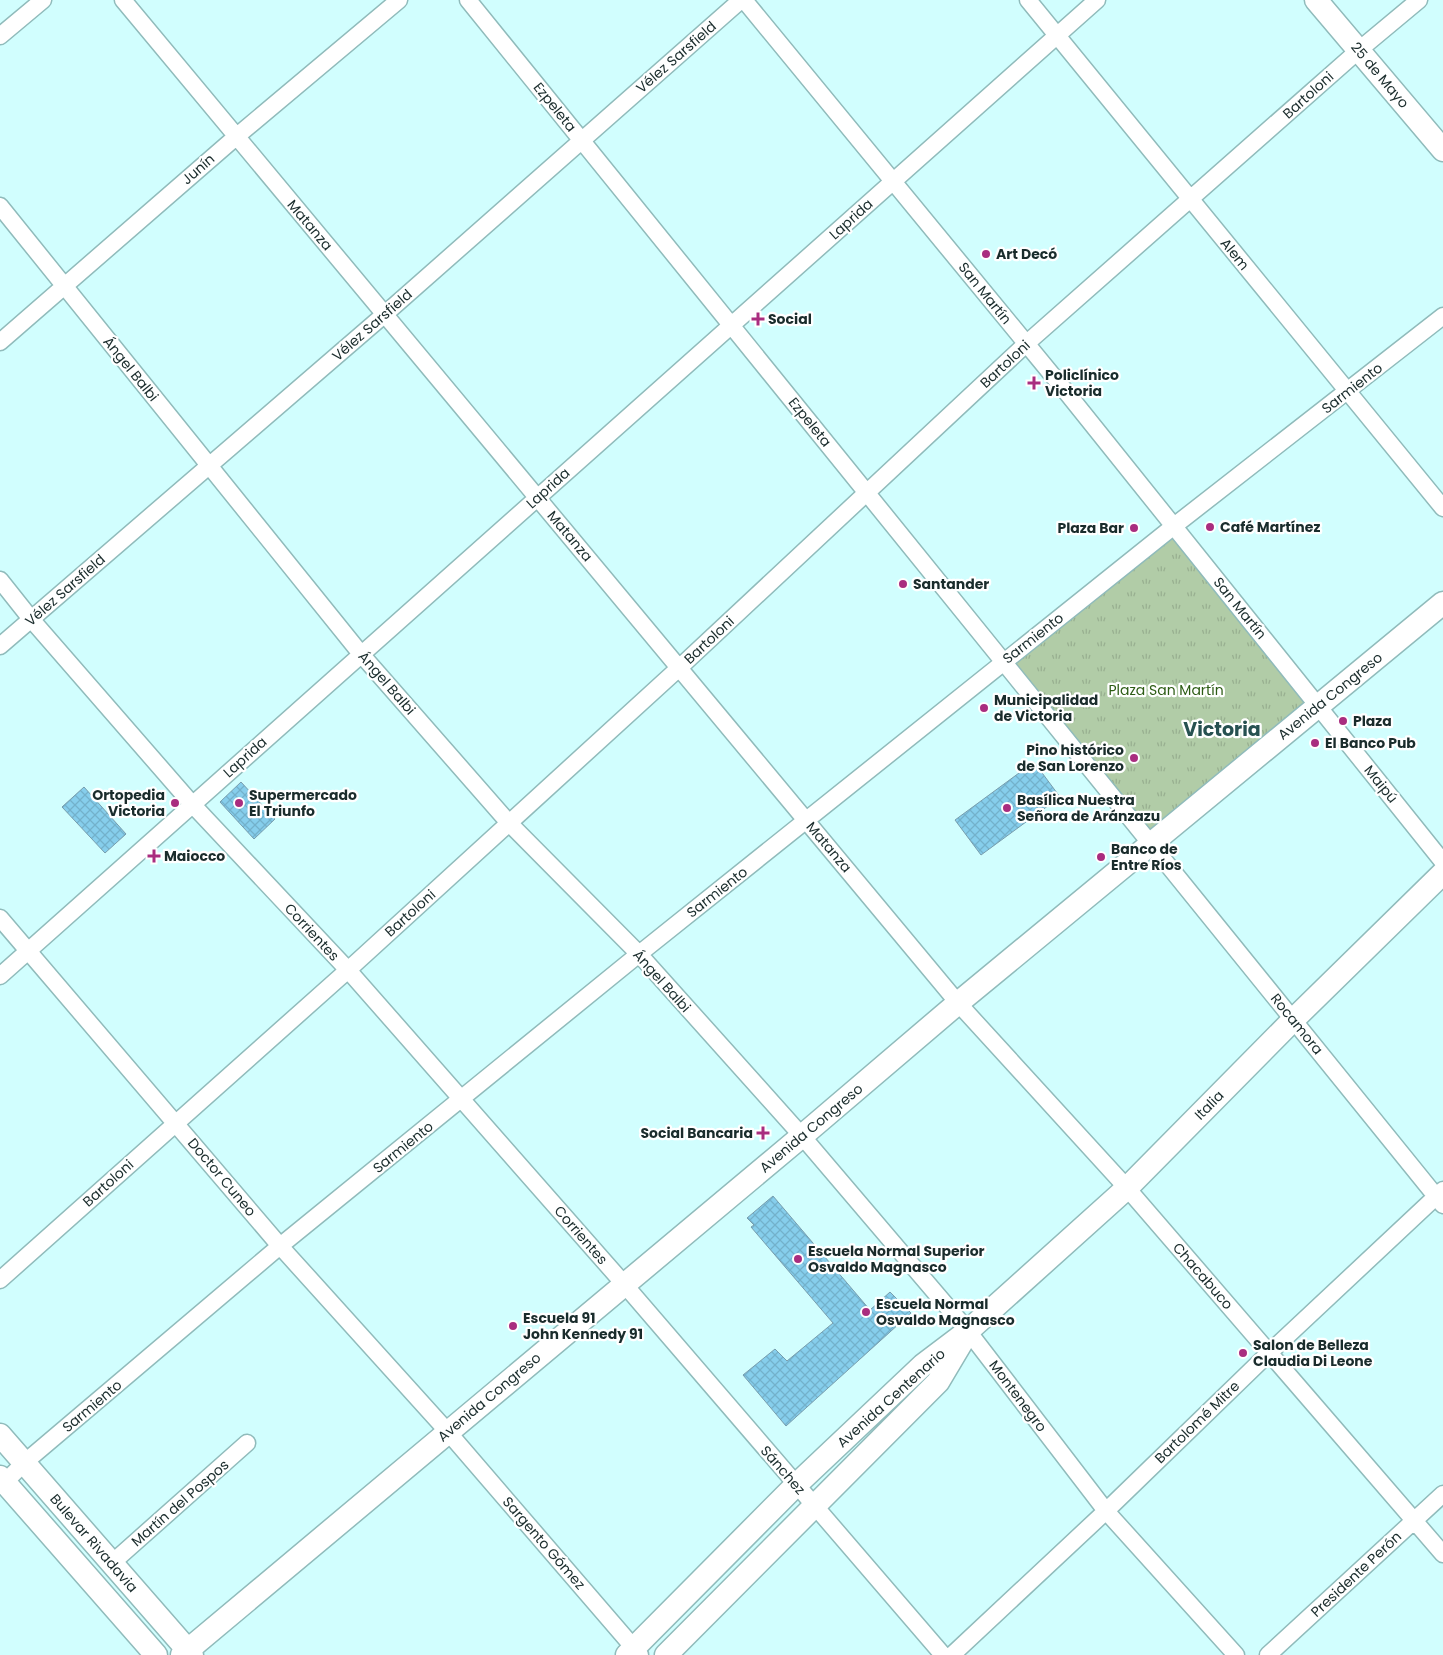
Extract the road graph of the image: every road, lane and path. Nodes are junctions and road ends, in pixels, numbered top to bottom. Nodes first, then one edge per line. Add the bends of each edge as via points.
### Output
1 (43, 0) edge
2 (123, 0) edge
3 (399, 0) edge
4 (468, 0) edge
5 (742, 0) edge
6 (1028, 0) edge
7 (1097, 0) edge
8 (1316, 0) edge
9 (1418, 0) edge
10 (1057, 35) junction
11 (0, 36) edge
12 (1359, 50) junction
13 (236, 136) junction
14 (582, 140) junction
15 (1443, 150) edge
16 (893, 181) junction
17 (1190, 199) junction
18 (0, 206) edge
19 (64, 286) junction
20 (385, 314) junction
21 (1443, 316) edge
22 (731, 325) junction
23 (0, 342) edge
24 (1026, 343) junction
25 (1347, 391) junction
26 (209, 466) junction
27 (867, 493) junction
28 (537, 497) junction
29 (1443, 508) edge
30 (1174, 526) junction
31 (0, 580) edge
32 (1443, 603) edge
33 (31, 619) junction
34 (0, 646) edge
35 (361, 654) junction
36 (1003, 662) junction
37 (679, 668) junction
38 (1318, 706) junction
39 (192, 804) junction
40 (807, 821) junction
41 (509, 823) junction
42 (1150, 844) junction
43 (1443, 862) edge
44 (1443, 873) edge
45 (0, 918) edge
46 (28, 950) junction
47 (639, 954) junction
48 (348, 970) junction
49 (0, 976) edge
50 (958, 1003) junction
51 (1293, 1020) junction
52 (462, 1100) junction
53 (175, 1122) junction
54 (802, 1136) junction
55 (1126, 1188) junction
56 (1441, 1197) edge
57 (280, 1246) junction
58 (0, 1280) edge
59 (624, 1284) junction
60 (968, 1331) junction
61 (1269, 1353) junction
62 (448, 1432) junction
63 (0, 1435) edge
64 (247, 1443) dead end
65 (24, 1463) junction
66 (2, 1480) edge
67 (796, 1485) junction
68 (1443, 1494) edge
69 (814, 1506) junction
70 (1106, 1511) junction
71 (1414, 1520) junction
72 (1443, 1554) edge
73 (112, 1563) junction
74 (187, 1653) edge
75 (634, 1653) edge
76 (156, 1655) edge
77 (666, 1655) edge
78 (943, 1655) edge
79 (952, 1655) edge
80 (1236, 1655) edge
81 (1268, 1655) edge

1 - 11 street
2 - 13 street, Matanza
3 - 13 street, Junín
4 - 14 street, Ezpeleta
5 - 14 street, Vélez Sarsfield
5 - 16 street, San Martín
6 - 10 street, Alem
7 - 10 street, Laprida
8 - 12 street, 25 de Mayo
9 - 12 street, Bartoloni
10 - 16 street, Laprida
10 - 17 street, Alem
12 - 15 street, 25 de Mayo
12 - 17 street, Bartoloni
13 - 19 street, Junín
13 - 20 street, Matanza
14 - 20 street, Vélez Sarsfield
14 - 22 street, Ezpeleta
16 - 22 street, Laprida
16 - 24 street, San Martín
17 - 24 street, Bartoloni
17 - 25 street, Alem
18 - 19 street, Ángel Balbi
19 - 23 street, Junín
19 - 26 street, Ángel Balbi
20 - 26 street, Vélez Sarsfield
20 - 28 street, Matanza
21 - 25 street, Sarmiento
22 - 27 street, Ezpeleta
22 - 28 street, Laprida
24 - 27 street, Bartoloni
24 - 30 street, San Martín
25 - 29 street, Alem
25 - 30 street, Sarmiento
26 - 33 street, Vélez Sarsfield
26 - 35 street, Ángel Balbi
27 - 36 street, Ezpeleta
27 - 37 street, Bartoloni
28 - 35 street, Laprida
28 - 37 street, Matanza
30 - 36 street, Sarmiento
30 - 38 street, San Martín
31 - 33 street, Corrientes
32 - 38 street, Avenida Congreso
33 - 34 street, Vélez Sarsfield
33 - 39 street, Corrientes
35 - 39 street, Laprida
35 - 41 street, Ángel Balbi
36 - 40 street, Sarmiento
36 - 42 street, Ezpeleta
37 - 40 street, Matanza
37 - 41 street, Bartoloni
38 - 42 street, Avenida Congreso
38 - 43 street, Maipú
39 - 46 street, Laprida
39 - 48 street, Corrientes
40 - 47 street, Sarmiento
40 - 50 street, Matanza
41 - 47 street, Ángel Balbi
41 - 48 street, Bartoloni
42 - 50 street, Avenida Congreso
42 - 51 street, Rocamora
44 - 51 street, Italia
45 - 46 street, Doctor Cuneo
46 - 49 street, Laprida
46 - 53 street, Doctor Cuneo
47 - 52 street, Sarmiento
47 - 54 street, Ángel Balbi
48 - 52 street, Corrientes
48 - 53 street, Bartoloni
50 - 54 street, Avenida Congreso
50 - 55 street, Chacabuco
51 - 55 street, Italia
51 - 56 street, Rocamora
52 - 57 street, Sarmiento
52 - 59 street, Corrientes
53 - 57 street, Doctor Cuneo
53 - 58 street, Bartoloni
54 - 59 street, Avenida Congreso
54 - 60 street, Montenegro
55 - 60 street, Italia
55 - 61 street, Chacabuco
56 - 61 street, Bartolomé Mitre
57 - 62 street, Doctor Cuneo
57 - 65 street, Sarmiento
59 - 62 street, Avenida Congreso
59 - 67 street, Sánchez
60 - 67 street, Avenida Centenario via 923,1365
60 - 69 street, Avenida Centenario via 938,1382
60 - 70 street, Montenegro
61 - 70 street, Bartolomé Mitre
61 - 71 street, Chacabuco
62 - 74 street, Avenida Congreso
62 - 75 street, Sargento Gómez
63 - 65 street, Bulevar Rivadavia
64 - 73 street, Martín del Pospos
65 - 66 street, Sarmiento
65 - 73 street, Bulevar Rivadavia
66 - 76 street, Bulevar Rivadavia
67 - 69 street, Sánchez
67 - 75 street, Avenida Centenario
68 - 71 street, Presidente Perón
69 - 77 street, Avenida Centenario
69 - 78 street, Sánchez
70 - 79 street, Bartolomé Mitre
70 - 80 street, Montenegro
71 - 72 street, Chacabuco
71 - 81 street, Presidente Perón
73 - 74 street, Bulevar Rivadavia

